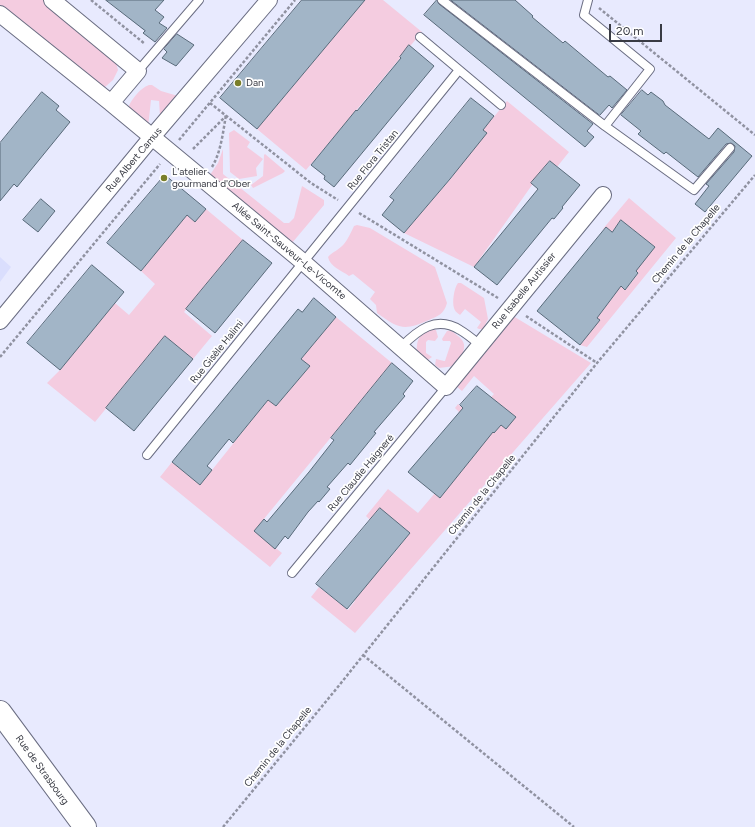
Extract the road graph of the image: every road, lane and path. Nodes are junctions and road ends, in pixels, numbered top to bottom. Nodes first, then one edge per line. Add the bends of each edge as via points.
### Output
1 (52, 0) edge
2 (91, 0) edge
3 (199, 0) edge
4 (269, 0) edge
5 (295, 0) edge
6 (442, 0) edge
7 (588, 0) edge
8 (602, 10) dead end
9 (0, 14) edge
10 (420, 38) dead end
11 (154, 52) junction
12 (459, 70) junction
13 (138, 71) junction
14 (111, 103) junction
15 (210, 103) junction
16 (501, 105) dead end
17 (226, 115) junction
18 (605, 126) junction
19 (755, 136) edge
20 (152, 137) junction
21 (730, 148) dead end
22 (176, 156) junction
23 (755, 174) edge
24 (204, 180) junction
25 (603, 195) dead end
26 (348, 206) junction
27 (303, 262) junction
28 (512, 307) junction
29 (0, 321) edge
30 (480, 345) junction
31 (401, 347) junction
32 (0, 357) edge
33 (598, 363) junction
34 (446, 387) junction
35 (147, 455) dead end
36 (292, 572) dead end
37 (363, 655) junction
38 (0, 712) edge
39 (85, 827) edge
40 (223, 827) edge
41 (574, 827) edge

1 - 13 street
2 - 11 path
3 - 11 lane
4 - 20 street, Rue Albert Camus
5 - 15 path
6 - 18 lane
7 - 18 lane via 584,15 650,69
8 - 19 path
9 - 14 street, Allée Saint-Sauveur-Le-Vicomte
10 - 12 lane
11 - 13 lane
12 - 16 lane
12 - 26 lane, Rue Flora Tristan
13 - 14 street
14 - 20 street, Allée Saint-Sauveur-Le-Vicomte
15 - 17 path
15 - 22 path
17 - 22 path
17 - 24 path via 215,161
17 - 26 path via 311,183
18 - 21 lane via 694,190
20 - 22 street, Allée Saint-Sauveur-Le-Vicomte
20 - 29 street, Rue Albert Camus
22 - 24 street, Allée Saint-Sauveur-Le-Vicomte
22 - 32 path
23 - 33 path, Chemin de la Chapelle
24 - 27 street, Allée Saint-Sauveur-Le-Vicomte
25 - 28 street, Rue Isabelle Autissier
26 - 27 lane, Rue Flora Tristan
26 - 28 path
27 - 31 street, Allée Saint-Sauveur-Le-Vicomte
27 - 35 lane, Rue Gisèle Halimi
28 - 30 street, Rue Isabelle Autissier
28 - 33 path
30 - 31 lane via 460,330 444,323 424,327
30 - 34 street, Rue Isabelle Autissier
31 - 34 street, Allée Saint-Sauveur-Le-Vicomte
33 - 37 path, Chemin de la Chapelle
34 - 36 lane, Rue Claudie Haigneré
37 - 40 path, Chemin de la Chapelle
37 - 41 path
38 - 39 main road, Rue de Strasbourg

